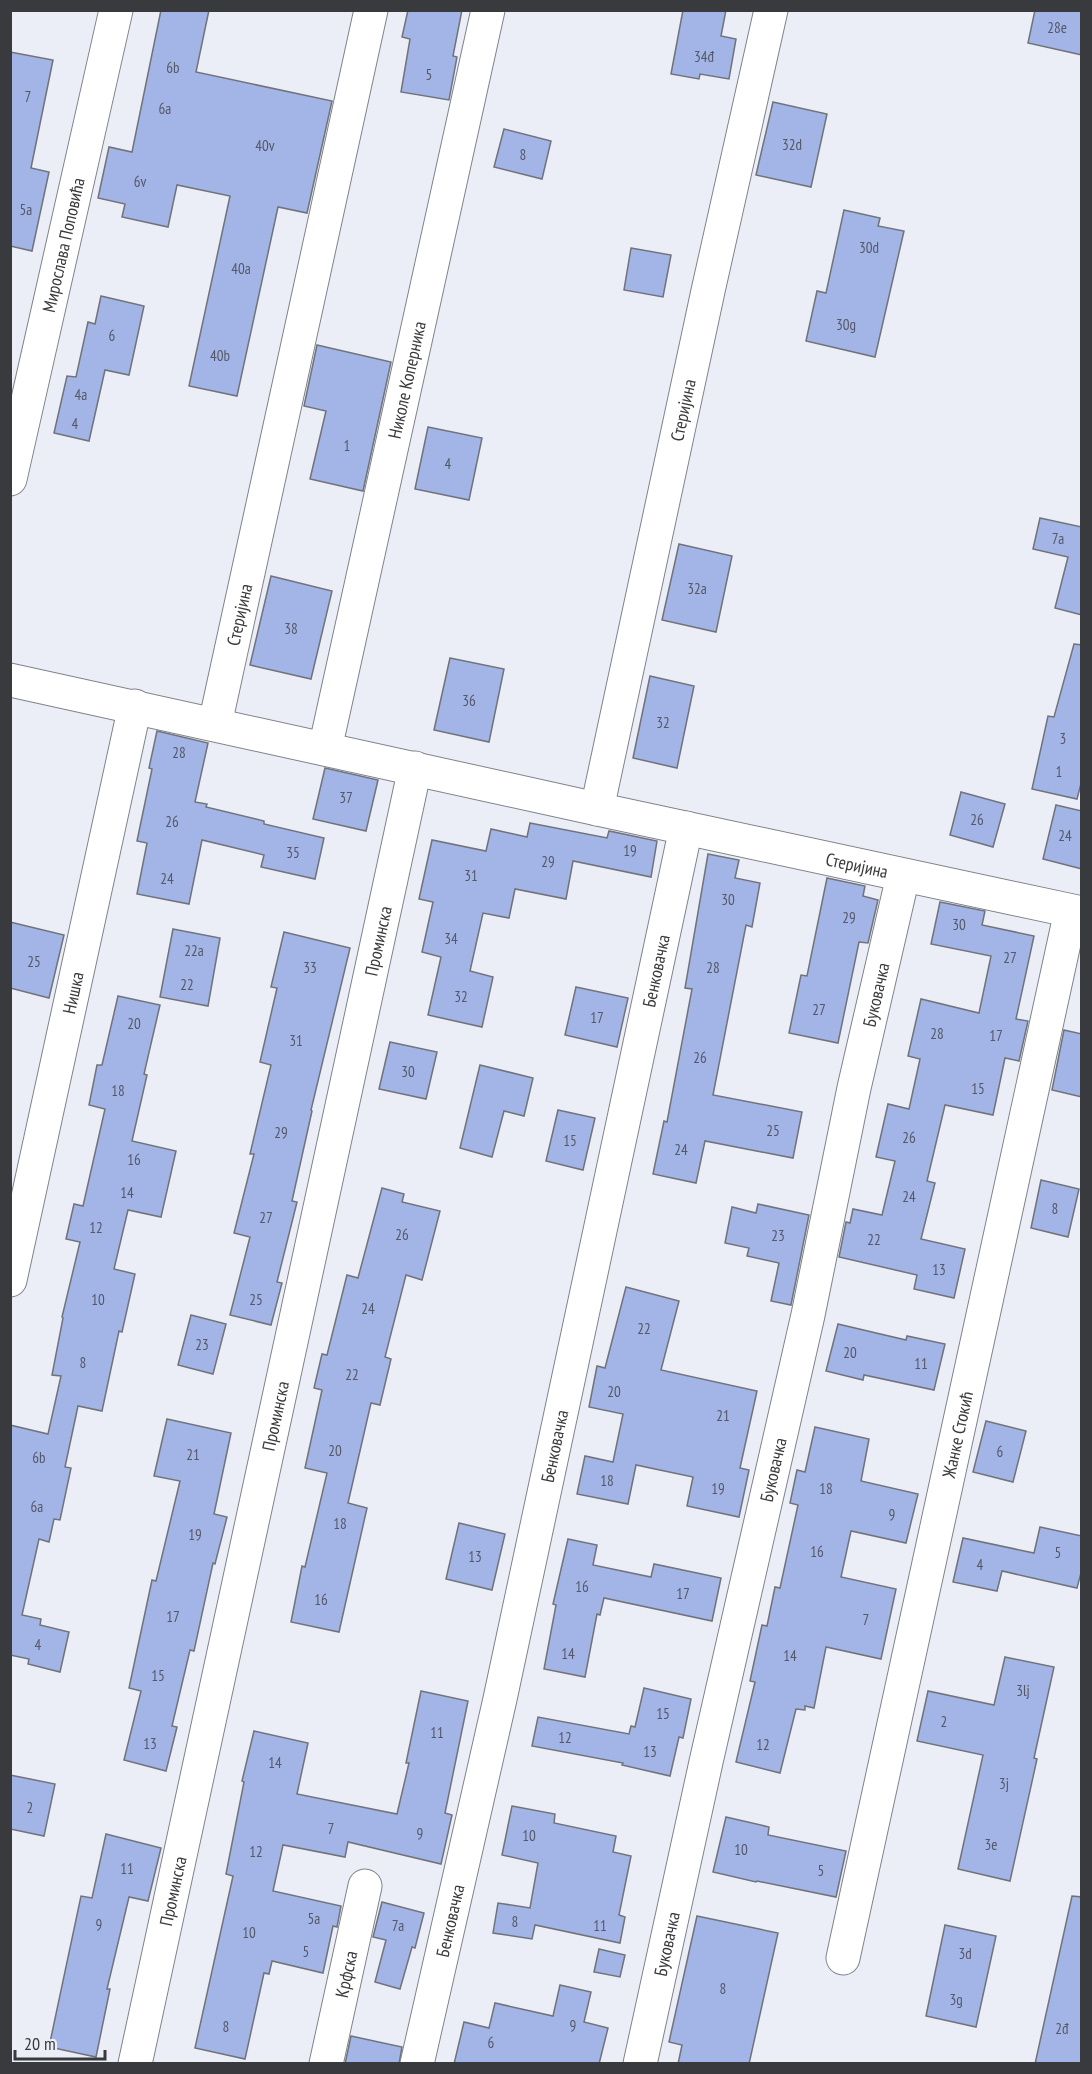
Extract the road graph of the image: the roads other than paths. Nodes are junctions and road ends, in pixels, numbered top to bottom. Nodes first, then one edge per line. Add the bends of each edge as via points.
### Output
1 (116, 10) edge
2 (371, 10) edge
3 (488, 10) edge
4 (771, 10) edge
5 (10, 479) edge
6 (10, 680) edge
7 (135, 706) junction
8 (215, 724) junction
9 (325, 749) junction
10 (415, 768) junction
11 (597, 809) junction
12 (686, 828) junction
13 (903, 876) junction
14 (1076, 912) edge
15 (10, 1280) edge
16 (365, 1886) dead end
17 (843, 1958) dead end
18 (135, 2064) edge
19 (326, 2064) edge
20 (417, 2064) edge
21 (640, 2064) edge

1 - 5 street, Мирослава Поповића
2 - 8 street, Стеријина
3 - 9 street, Николе Коперника
4 - 11 street, Стеријина
6 - 7 street, Стеријина
7 - 8 street, Стеријина
7 - 15 street, Нишка
8 - 9 street, Стеријина
9 - 10 street, Стеријина
10 - 11 street, Стеријина
10 - 18 street, Проминска
11 - 12 street, Стеријина
12 - 13 street, Стеријина
12 - 20 street, Бенковачка via 500,1699
13 - 14 street, Стеријина
13 - 21 street, Буковачка
14 - 17 street, Жанке Стокић
16 - 19 street, Крфска

